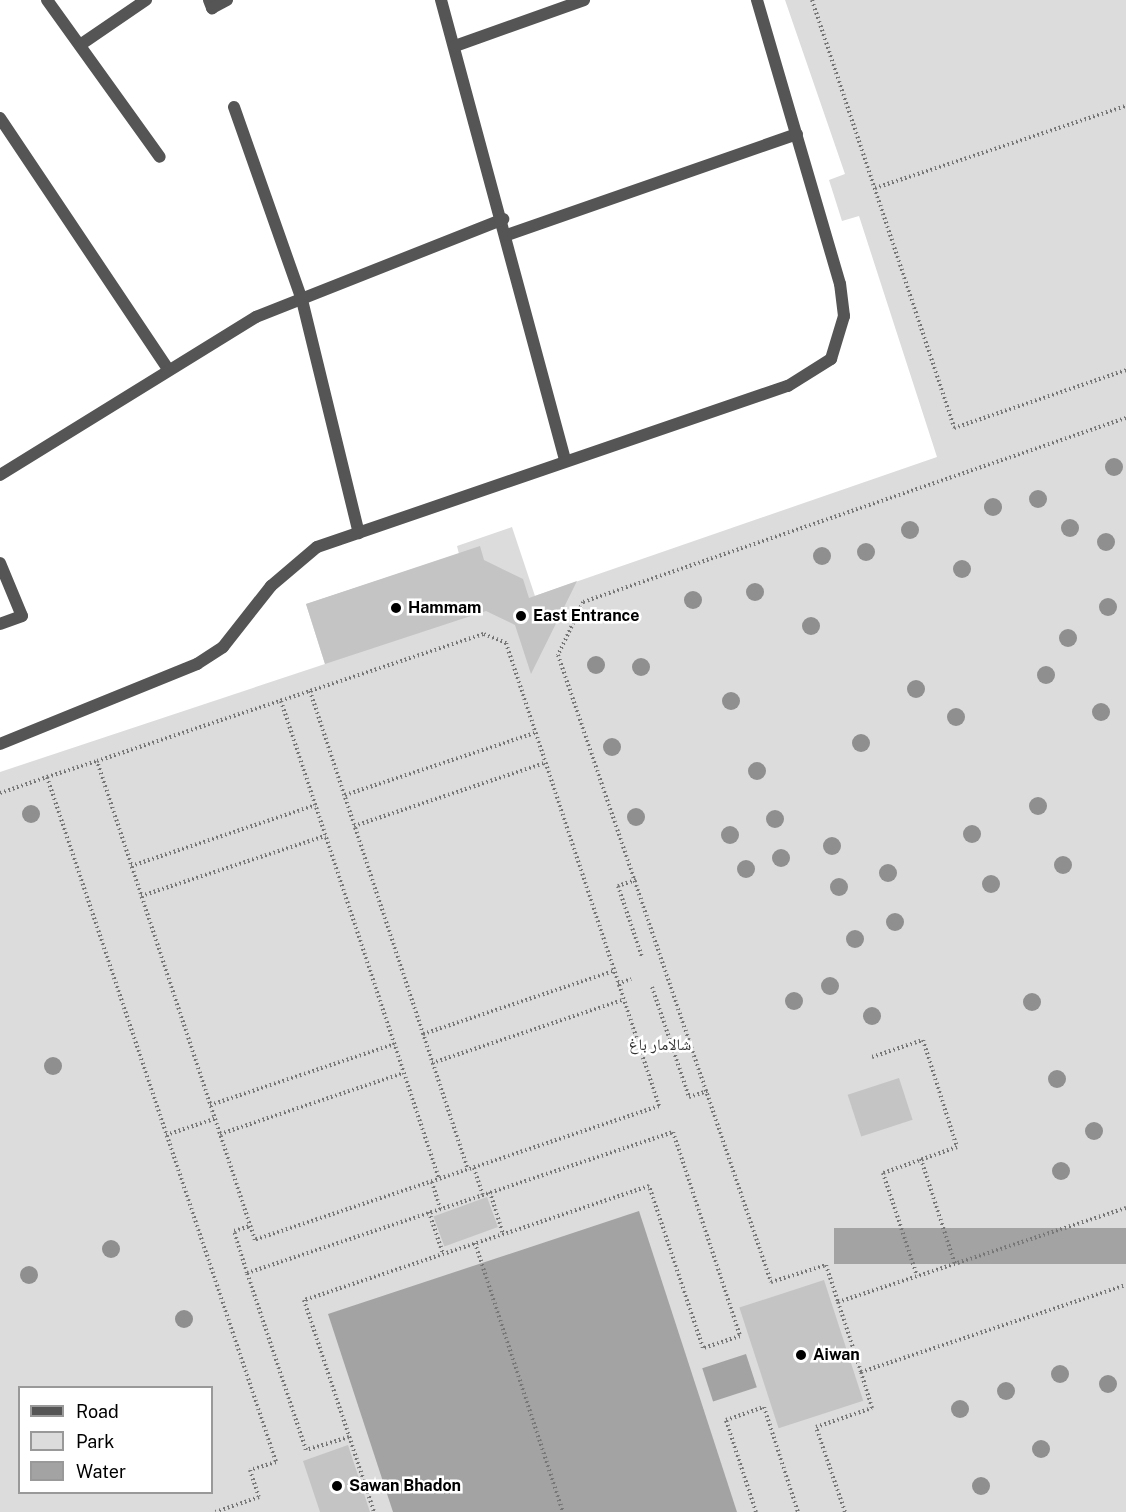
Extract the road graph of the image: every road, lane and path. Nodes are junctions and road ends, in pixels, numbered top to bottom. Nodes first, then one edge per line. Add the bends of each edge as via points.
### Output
1 (47, 0) edge
2 (146, 0) edge
3 (209, 0) edge
4 (227, 0) edge
5 (441, 0) edge
6 (584, 0) edge
7 (757, 0) edge
8 (812, 0) edge
9 (80, 45) junction
10 (455, 46) junction
11 (1126, 106) edge
12 (234, 107) dead end
13 (0, 118) edge
14 (797, 134) junction
15 (160, 157) dead end
16 (875, 188) junction
17 (503, 219) junction
18 (507, 235) junction
19 (302, 300) junction
20 (169, 370) junction
21 (1126, 370) edge
22 (1126, 418) edge
23 (565, 460) junction
24 (0, 476) edge
25 (359, 533) junction
26 (0, 563) edge
27 (0, 624) edge
28 (310, 691) junction
29 (281, 701) junction
30 (535, 732) junction
31 (0, 744) edge
32 (97, 761) junction
33 (545, 763) junction
34 (47, 777) junction
35 (0, 793) edge
36 (345, 796) junction
37 (315, 805) junction
38 (354, 826) junction
39 (325, 836) junction
40 (131, 866) junction
41 (636, 880) junction
42 (141, 896) junction
43 (642, 957) dead end
44 (614, 971) junction
45 (631, 979) dead end
46 (618, 984) junction
47 (652, 987) dead end
48 (624, 1000) junction
49 (423, 1034) junction
50 (394, 1044) junction
51 (872, 1057) dead end
52 (432, 1063) junction
53 (404, 1073) junction
54 (707, 1091) junction
55 (210, 1105) junction
56 (214, 1119) junction
57 (220, 1134) junction
58 (166, 1135) junction
59 (921, 1159) junction
60 (474, 1168) junction
61 (468, 1170) junction
62 (439, 1179) junction
63 (432, 1182) junction
64 (490, 1192) junction
65 (483, 1195) junction
66 (1126, 1208) edge
67 (440, 1209) junction
68 (429, 1212) junction
69 (250, 1226) junction
70 (503, 1234) junction
71 (475, 1244) junction
72 (442, 1254) junction
73 (955, 1264) junction
74 (247, 1273) junction
75 (917, 1276) junction
76 (1126, 1285) edge
77 (838, 1302) junction
78 (861, 1372) junction
79 (349, 1437) junction
80 (215, 1512) edge
81 (374, 1512) edge
82 (563, 1512) edge
83 (756, 1512) edge
84 (798, 1512) edge
85 (845, 1512) edge

1 - 9 street
2 - 9 street
3 - 4 street via 212,8
5 - 10 street
6 - 10 street
7 - 14 street
8 - 16 path
9 - 15 street
10 - 17 street
11 - 16 path
12 - 19 street
13 - 20 street
14 - 18 street
14 - 23 street via 840,284 844,316 831,359 788,386
16 - 21 path via 954,428
17 - 18 street
17 - 19 street
18 - 23 street
19 - 20 street via 256,317
19 - 25 street
20 - 24 street
22 - 41 path via 583,603 558,655
23 - 25 street
25 - 31 street via 296,561 223,647 197,664
26 - 27 street via 22,616
28 - 29 path
28 - 30 path via 484,633 506,643
28 - 36 path
29 - 32 path
29 - 37 path
30 - 33 path
30 - 36 path
32 - 34 path
32 - 40 path
33 - 38 path
33 - 44 path
34 - 35 path
34 - 58 path
36 - 38 path
37 - 39 path
37 - 40 path
38 - 49 path
39 - 42 path
39 - 50 path
40 - 42 path
41 - 43 path via 618,886
41 - 54 path
42 - 55 path
44 - 46 path
44 - 49 path
45 - 46 path
46 - 48 path
47 - 54 path via 689,1097
48 - 52 path
48 - 60 path via 659,1107
49 - 52 path
50 - 53 path
50 - 55 path
51 - 59 path via 923,1040 957,1147
52 - 61 path
53 - 57 path
53 - 62 path
54 - 77 path via 771,1282 826,1265
55 - 56 path
56 - 57 path
56 - 58 path
57 - 69 path
58 - 80 path via 276,1462 250,1470 260,1497
59 - 73 path
59 - 75 path via 882,1173
60 - 61 path
60 - 65 path
61 - 62 path
62 - 63 path
63 - 67 path
63 - 69 path via 255,1240
64 - 65 path
64 - 70 path
64 - 70 path via 673,1132 740,1336 703,1348 649,1186
65 - 67 path
66 - 73 path
67 - 68 path
68 - 72 path
68 - 74 path
69 - 74 path via 234,1231
70 - 71 path
71 - 72 path
71 - 82 path
72 - 79 path via 304,1300
73 - 75 path
74 - 79 path via 306,1450
75 - 77 path
76 - 78 path
77 - 78 path
78 - 85 path via 872,1408 816,1427
79 - 81 path
83 - 84 path via 726,1420 764,1407

